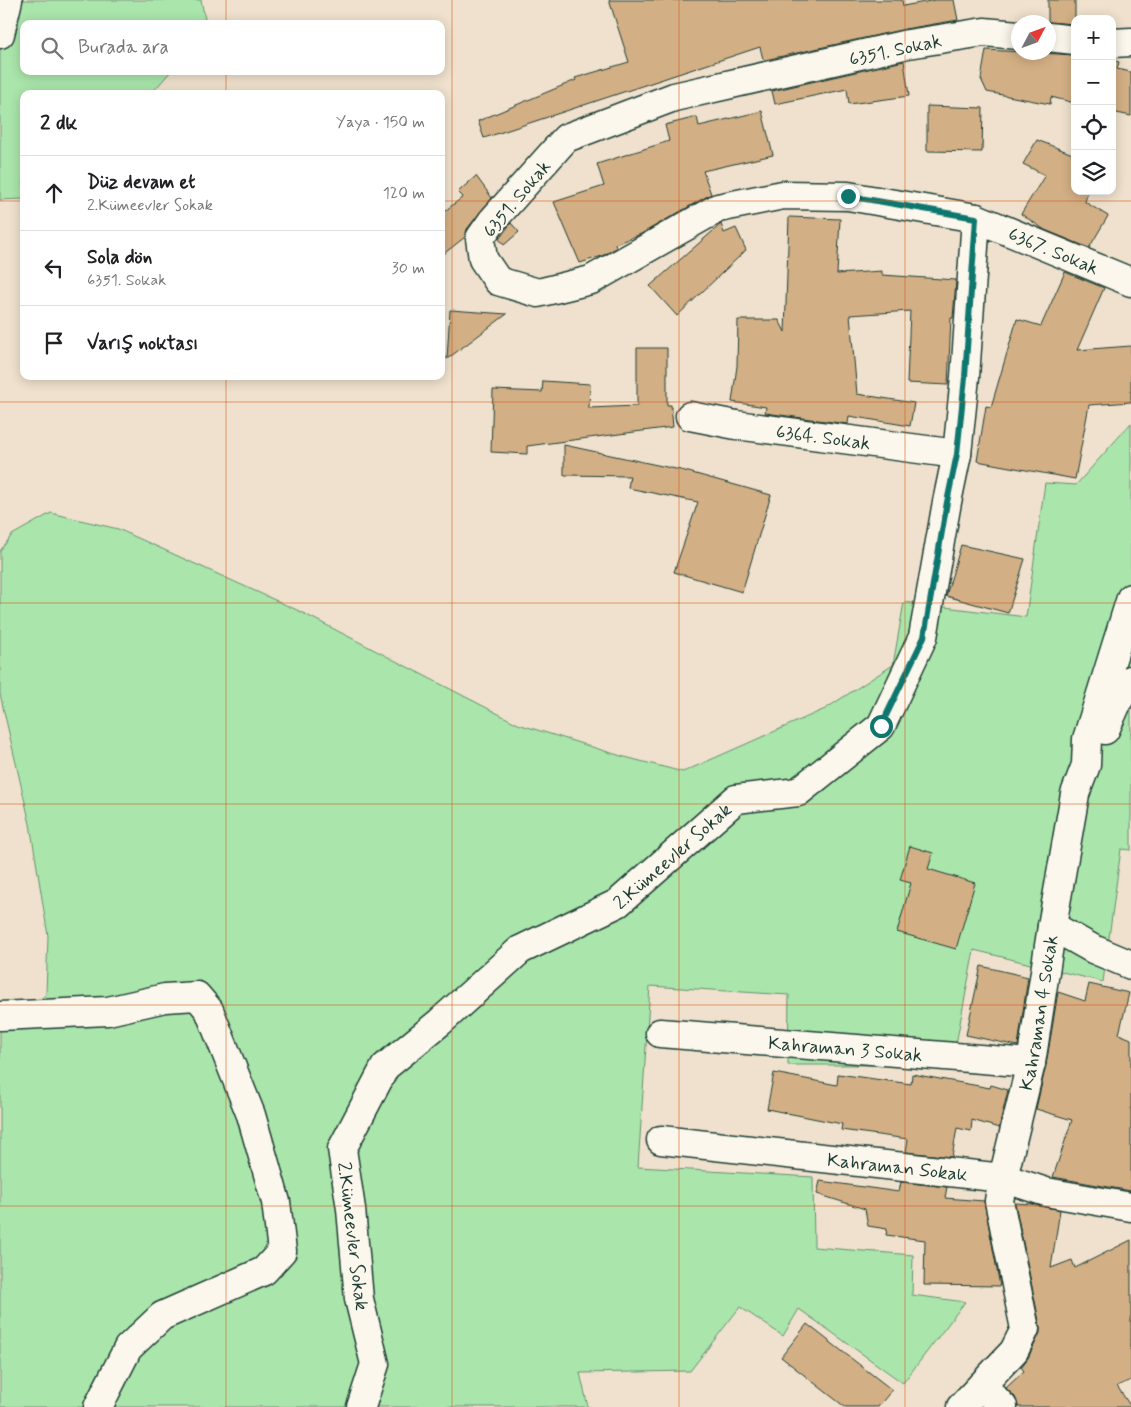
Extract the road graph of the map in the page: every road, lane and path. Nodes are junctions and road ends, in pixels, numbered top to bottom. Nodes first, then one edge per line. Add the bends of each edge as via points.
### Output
1 (8, 0) edge
2 (0, 34) edge
3 (1011, 34) edge
4 (1056, 38) edge
5 (1071, 40) edge
6 (1131, 42) edge
7 (1116, 43) edge
8 (976, 218) junction
9 (1131, 282) edge
10 (690, 416) dead end
11 (957, 454) junction
12 (1131, 598) edge
13 (1131, 680) edge
14 (1075, 794) junction
15 (1052, 926) junction
16 (1131, 965) edge
17 (0, 1016) edge
18 (660, 1033) dead end
19 (1032, 1063) junction
20 (661, 1140) dead end
21 (1003, 1178) junction
22 (1131, 1207) edge
23 (982, 1385) junction
24 (98, 1407) edge
25 (361, 1407) edge
26 (961, 1407) edge
27 (1003, 1407) edge

1 - 2 street
3 - 8 street, 6351. Sokak via 984,32 908,44 674,96 566,138 480,238 483,259 498,281 538,294 591,280 718,208 783,195 848,196
4 - 5 street
6 - 7 street
8 - 9 street, 6367. Sokak
8 - 11 street, 2.Kümeevler Sokak
10 - 11 street, 6364. Sokak
11 - 25 street, 2.Kümeevler Sokak via 924,637 881,726 798,792 736,799 618,903 520,950 385,1067 342,1149 359,1299 375,1364
12 - 14 street, Kahraman 4 Sokak via 1087,739 1086,765
13 - 14 street
14 - 15 street, Kahraman 4 Sokak
15 - 16 street
15 - 19 street, Kahraman 4 Sokak
17 - 24 street via 108,1011 165,998 196,996 209,1010 247,1106 276,1202 282,1251 264,1271 162,1316 128,1348
18 - 19 street, Kahraman 3 Sokak
19 - 21 street, Kahraman 4 Sokak
20 - 21 street, Kahraman Sokak
21 - 22 street, Kahraman Sokak via 1046,1192
21 - 23 street, Kahraman 4 Sokak via 999,1201 1025,1329 1014,1352
23 - 26 street, Kahraman 4 Sokak
23 - 27 street

